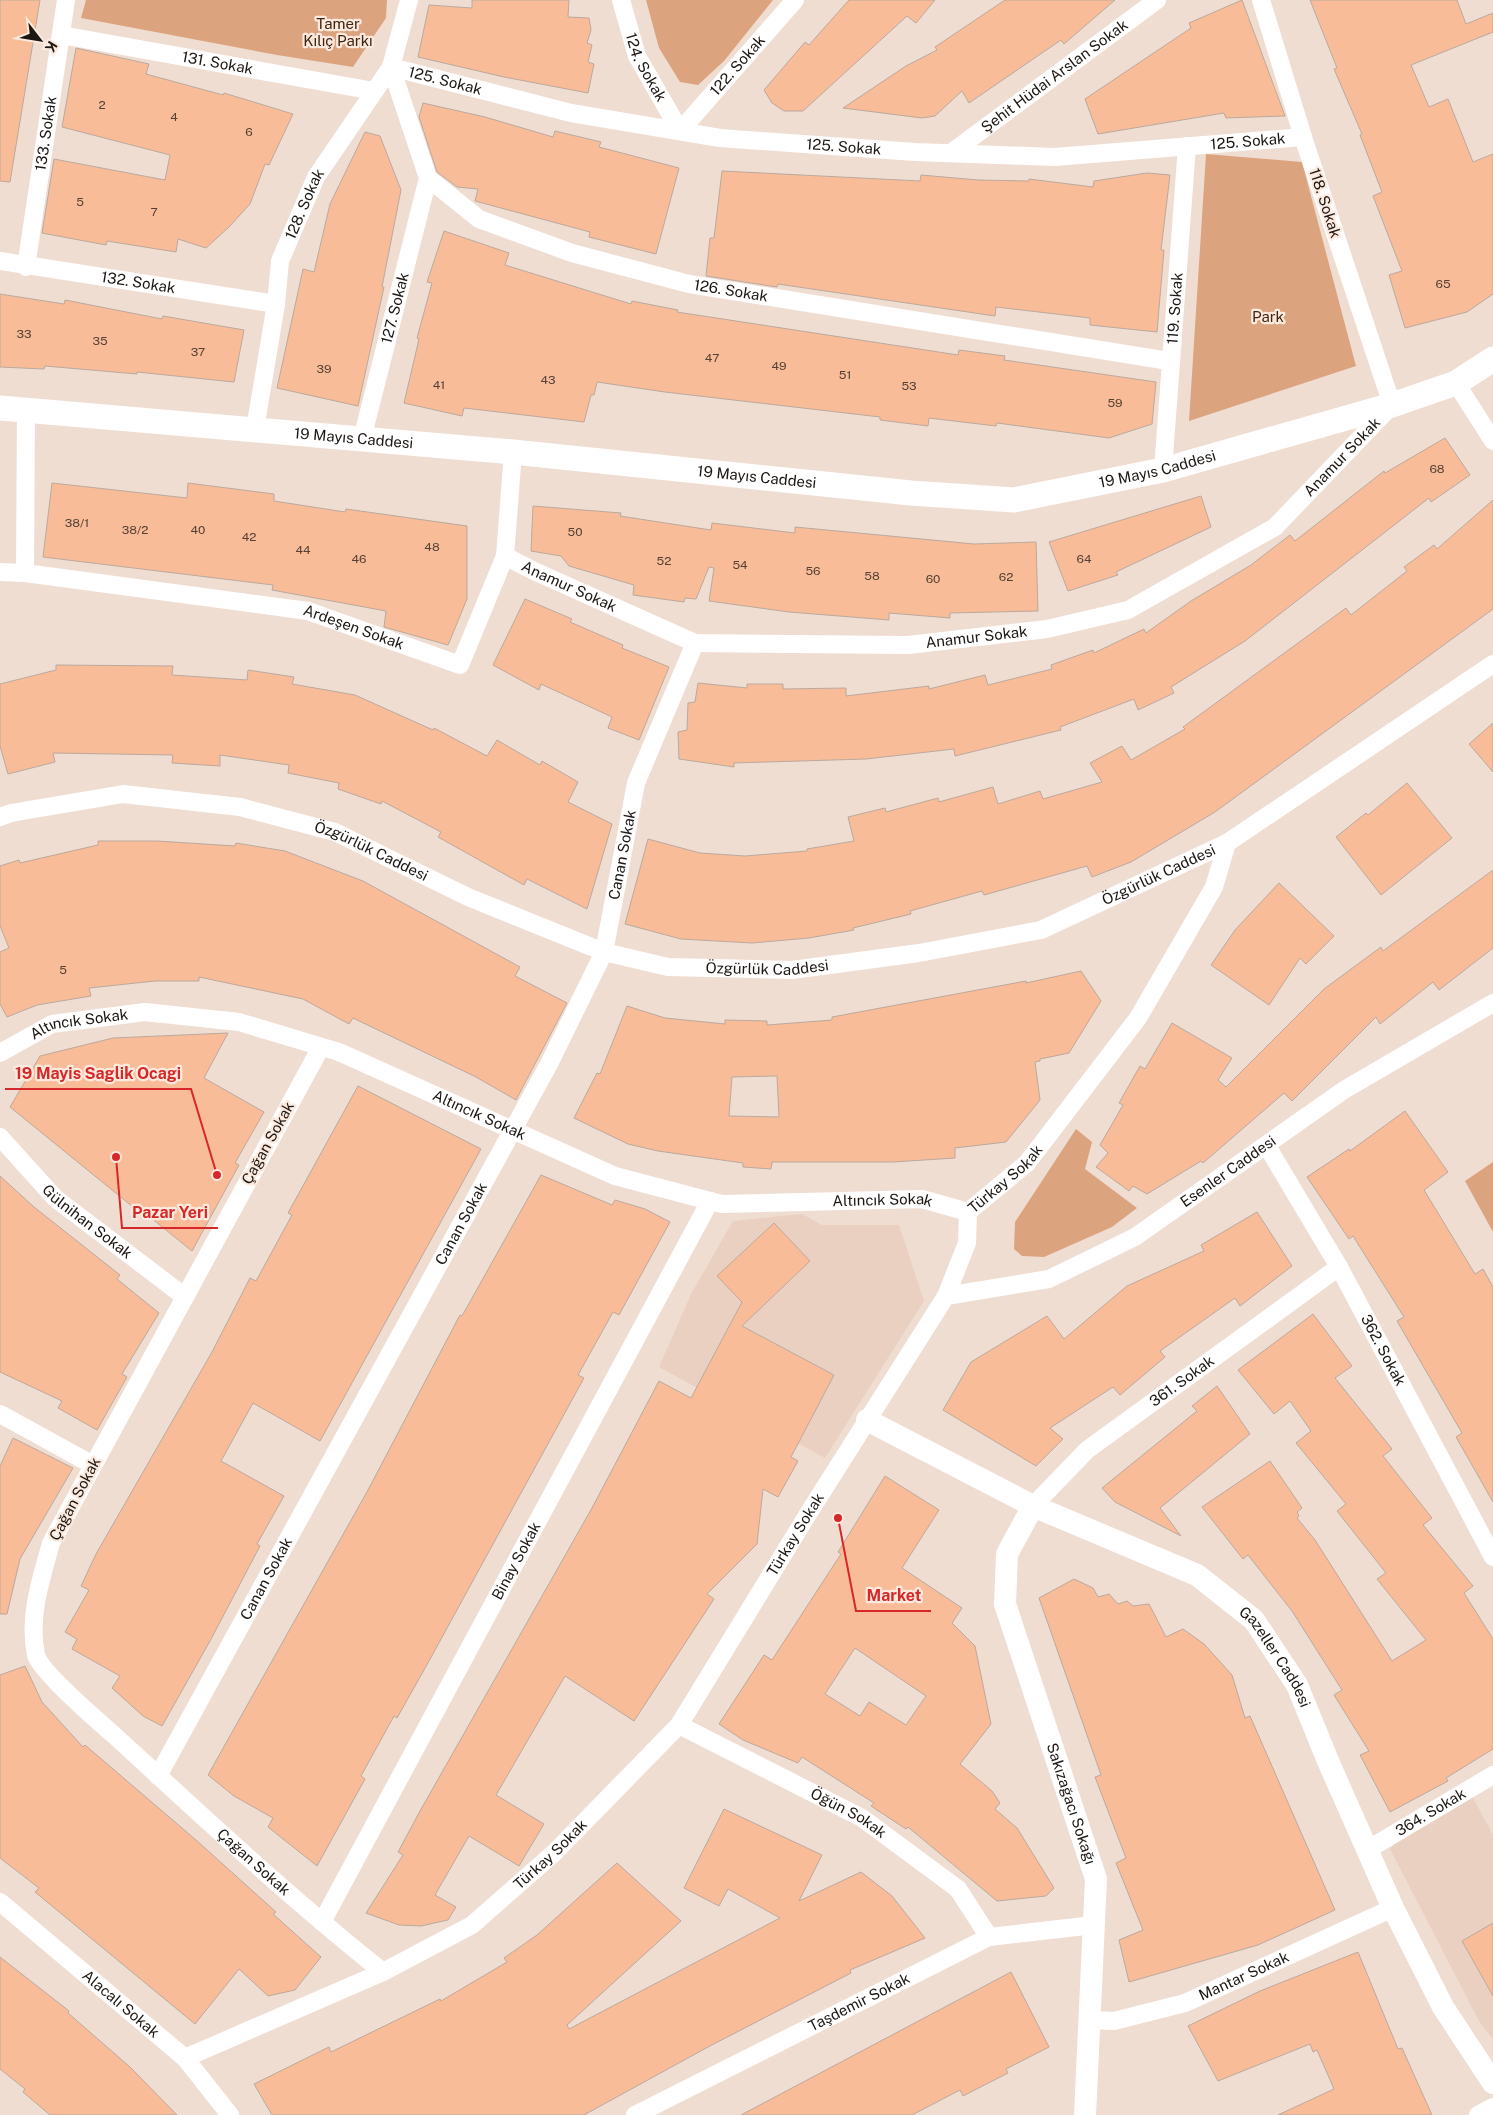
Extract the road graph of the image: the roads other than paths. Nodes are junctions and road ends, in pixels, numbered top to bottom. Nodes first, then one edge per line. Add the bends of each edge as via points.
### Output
1 (66, 0) edge
2 (409, 0) edge
3 (621, 0) edge
4 (795, 0) edge
5 (1261, 0) edge
6 (1152, 1) edge
7 (61, 35) junction
8 (391, 67) junction
9 (374, 91) junction
10 (680, 131) junction
11 (1303, 137) junction
12 (1187, 146) junction
13 (951, 153) junction
14 (428, 178) junction
15 (0, 261) edge
16 (26, 267) junction
17 (276, 304) junction
18 (1493, 359) edge
19 (1169, 361) junction
20 (1456, 383) junction
21 (1392, 405) junction
22 (0, 408) edge
23 (26, 408) junction
24 (255, 429) junction
25 (362, 439) junction
26 (1493, 441) edge
27 (513, 452) junction
28 (1163, 470) junction
29 (505, 556) junction
30 (0, 572) edge
31 (25, 573) junction
32 (695, 643) junction
33 (1493, 664) edge
34 (0, 817) edge
35 (1227, 843) junction
36 (604, 952) junction
37 (1493, 1003) edge
38 (321, 1047) junction
39 (0, 1053) edge
40 (514, 1129) junction
41 (0, 1137) edge
42 (1268, 1146) junction
43 (710, 1201) junction
44 (968, 1212) junction
45 (1339, 1267) junction
46 (946, 1296) junction
47 (185, 1297) junction
48 (0, 1414) edge
49 (867, 1420) junction
50 (94, 1465) junction
51 (1033, 1506) junction
52 (1493, 1557) edge
53 (680, 1725) junction
54 (1493, 1775) edge
55 (158, 1776) junction
56 (1367, 1850) junction
57 (0, 1902) edge
58 (1393, 1908) junction
59 (322, 1922) junction
60 (1094, 1925) junction
61 (989, 1937) junction
62 (383, 1972) junction
63 (1090, 2020) junction
64 (185, 2058) junction
65 (1493, 2083) edge
66 (1493, 2106) edge
67 (230, 2115) edge
68 (635, 2115) edge
69 (1085, 2115) edge
70 (1478, 2115) edge

1 - 7 street, 133. Sokak
2 - 8 street, 128. Sokak
3 - 10 street, 124. Sokak via 638,56
4 - 10 street, 122. Sokak
5 - 11 street, 118. Sokak
6 - 13 street, Şehit Hüdai Arslan Sokak
7 - 9 street, 131. Sokak
7 - 16 street, 133. Sokak
8 - 9 street, 128. Sokak
8 - 10 street, 125. Sokak via 571,113
8 - 14 street
9 - 17 street, 128. Sokak via 316,177 280,261
10 - 13 street, 125. Sokak via 720,138
11 - 12 street, 125. Sokak
11 - 21 street, 118. Sokak
12 - 13 street, 125. Sokak via 1055,157
12 - 19 street, 119. Sokak
14 - 19 street, 126. Sokak via 479,219 572,254 689,284
14 - 25 street, 127. Sokak
15 - 16 street, 132. Sokak
16 - 17 street, 132. Sokak
17 - 24 street, 128. Sokak
18 - 20 main road, 19 Mayıs Caddesi
19 - 28 street, 119. Sokak
20 - 21 main road, 19 Mayıs Caddesi
20 - 26 street
21 - 28 main road, 19 Mayıs Caddesi
21 - 32 street, Anamur Sokak via 1275,527 1128,610 1047,628 908,645
22 - 23 main road, 19 Mayıs Caddesi
23 - 24 main road, 19 Mayıs Caddesi
23 - 31 street
24 - 25 main road, 19 Mayıs Caddesi
25 - 27 main road, 19 Mayıs Caddesi
27 - 28 main road, 19 Mayıs Caddesi via 910,493 1014,500
27 - 29 street, Ardeşen Sokak
29 - 31 street, Ardeşen Sokak via 460,665 308,611
29 - 32 street, Anamur Sokak
30 - 31 street, Ardeşen Sokak
32 - 36 street, Canan Sokak via 636,783
33 - 35 street, Özgürlük Caddesi
34 - 36 street, Özgürlük Caddesi via 122,794 240,807 335,832 468,897
35 - 36 street, Özgürlük Caddesi via 1041,930 920,953 792,970 668,968
35 - 44 street, Türkay Sokak via 1214,887 1138,1018 1027,1163
36 - 40 street, Canan Sokak
37 - 42 street, Esenler Caddesi via 1344,1090
38 - 39 street, Altıncık Sokak via 239,1022 145,1012 52,1024
38 - 40 street, Altıncık Sokak
38 - 47 street, Çağan Sokak
40 - 43 street, Altıncık Sokak via 615,1176
40 - 55 street, Canan Sokak
41 - 47 street, Gülnihan Sokak via 55,1198
42 - 45 street, 362. Sokak
42 - 46 street, Esenler Caddesi via 1135,1237 1049,1278
43 - 44 street, Altıncık Sokak via 722,1204 922,1199
43 - 59 street, Binay Sokak
44 - 46 street, Türkay Sokak via 967,1244
45 - 51 street, 361. Sokak via 1087,1450
45 - 52 street, 362. Sokak
46 - 49 street, Türkay Sokak
47 - 50 street, Çağan Sokak
48 - 50 street
49 - 51 street, Gazeller Caddesi
49 - 53 street, Türkay Sokak
50 - 55 street, Çağan Sokak via 51,1543 33,1608 36,1656 68,1693
51 - 56 street, Gazeller Caddesi via 1196,1575 1254,1620 1297,1686
51 - 60 street, Sakızağacı Sokağı via 1007,1554 1005,1604 1096,1879
53 - 61 street, Öğün Sokak via 862,1818 958,1889
53 - 62 street, Türkay Sokak via 554,1853 472,1925
54 - 56 street, 364. Sokak
55 - 59 street, Çağan Sokak
56 - 58 street, Gazeller Caddesi
57 - 64 street, Alacalı Sokak
58 - 63 street, Mantar Sokak via 1185,2002 1114,2020
58 - 65 street, Gazeller Caddesi via 1443,2007
59 - 62 street, Çağan Sokak
60 - 61 street, Taşdemir Sokak
60 - 63 street, Sakızağacı Sokağı
61 - 68 street, Taşdemir Sokak
62 - 64 street, Türkay Sokak
63 - 69 street, Sakızağacı Sokağı
64 - 67 street, Alacalı Sokak
66 - 70 street

